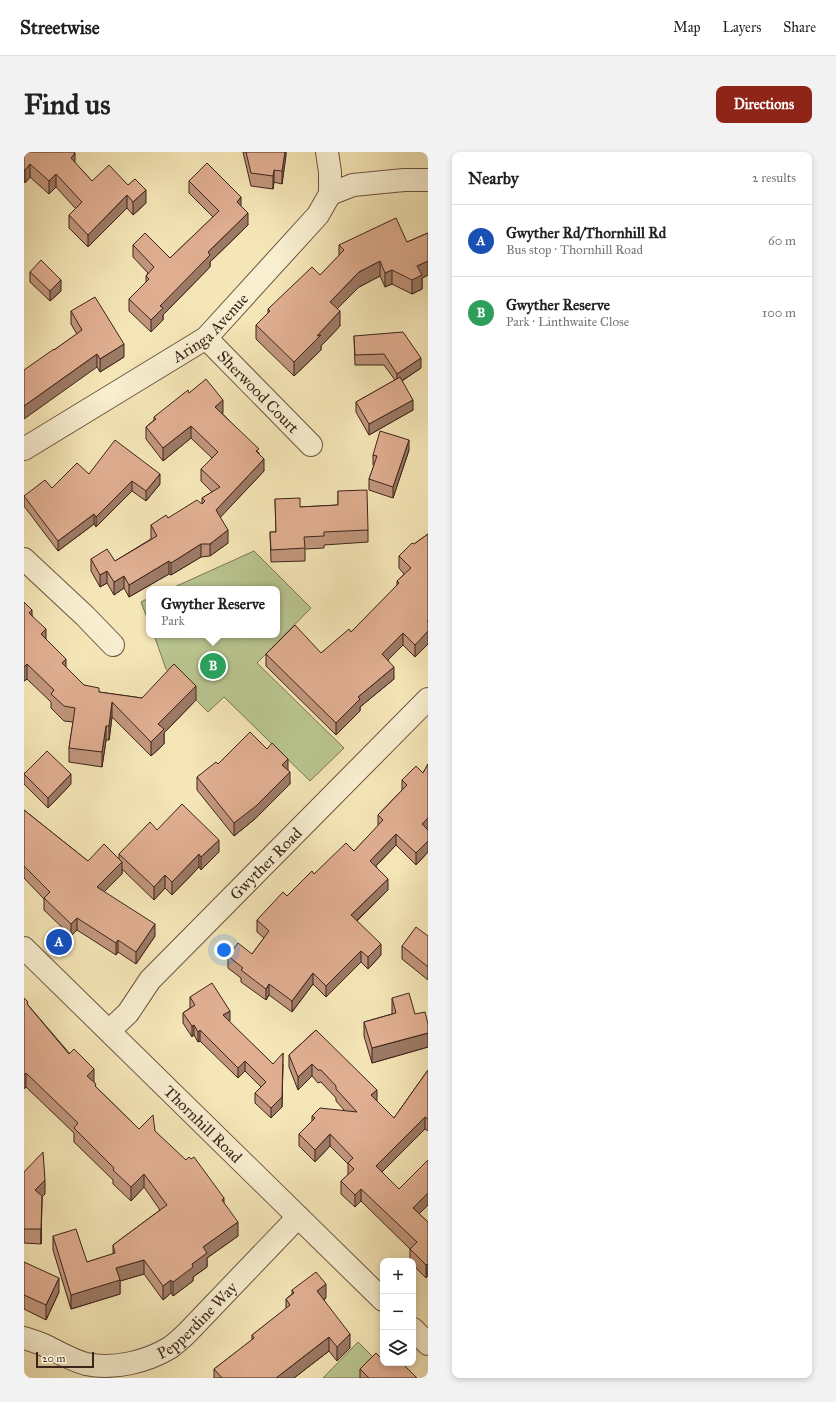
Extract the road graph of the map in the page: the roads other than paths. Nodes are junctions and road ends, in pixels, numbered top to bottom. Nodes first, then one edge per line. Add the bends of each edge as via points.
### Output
1 (326, 152) edge
2 (428, 180) edge
3 (330, 194) junction
4 (206, 338) junction
5 (311, 445) dead end
6 (24, 449) edge
7 (24, 559) edge
8 (113, 646) dead end
9 (428, 699) edge
10 (24, 948) edge
11 (109, 1031) junction
12 (298, 1217) junction
13 (380, 1297) edge
14 (414, 1330) edge
15 (24, 1338) edge
16 (428, 1344) edge

1 - 3 street, Aringa Avenue via 330,172
2 - 3 street via 353,185
3 - 4 street, Aringa Avenue via 318,215
4 - 5 street, Sherwood Court
4 - 6 street, Aringa Avenue
7 - 8 street
9 - 11 street, Gwyther Road via 150,980 128,1012
10 - 11 street, Thornhill Road
11 - 12 street, Thornhill Road
12 - 13 street, Thornhill Road
12 - 15 street, Pepperdine Way via 187,1333 171,1347 154,1356 118,1365 86,1364
14 - 16 street

